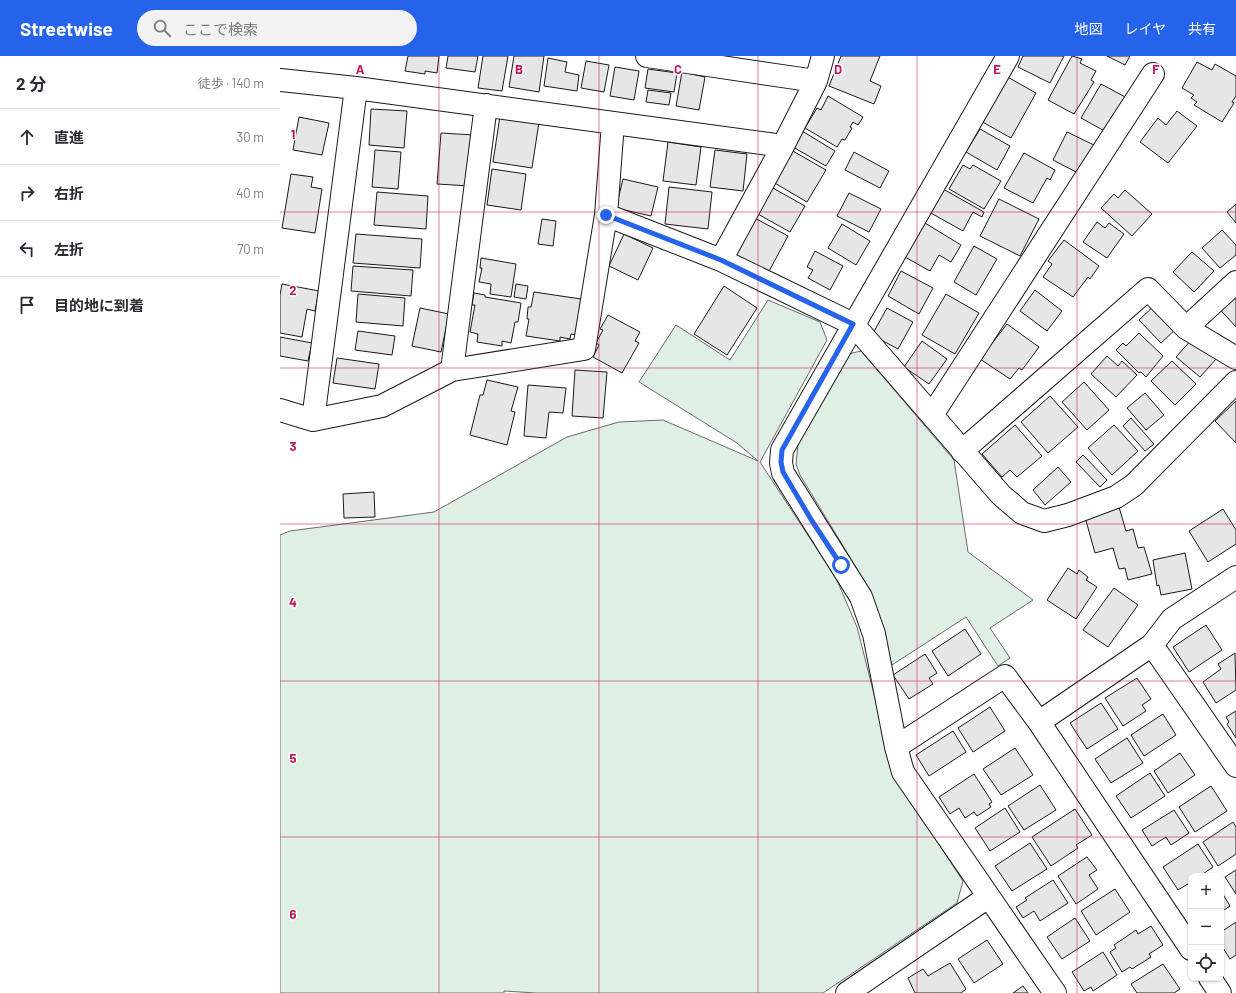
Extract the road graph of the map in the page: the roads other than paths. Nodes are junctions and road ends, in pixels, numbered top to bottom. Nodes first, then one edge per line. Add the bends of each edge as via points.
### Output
1 (647, 56) edge
2 (823, 56) edge
3 (1008, 56) edge
4 (1153, 74) dead end
5 (280, 80) edge
6 (816, 81) junction
7 (356, 88) junction
8 (486, 106) junction
9 (613, 123) junction
10 (783, 146) junction
11 (606, 215) junction
12 (721, 260) junction
13 (1236, 282) edge
14 (853, 324) junction
15 (1186, 328) junction
16 (1236, 358) edge
17 (452, 370) junction
18 (1236, 382) edge
19 (280, 410) edge
20 (932, 414) junction
21 (313, 420) junction
22 (962, 451) junction
23 (1236, 577) edge
24 (1152, 645) junction
25 (1039, 722) junction
26 (896, 747) junction
27 (1236, 766) edge
28 (988, 897) junction
29 (1188, 945) edge
30 (1212, 981) edge
31 (847, 993) edge
32 (1055, 993) edge
33 (1220, 993) edge

1 - 6 street
2 - 6 street
3 - 14 street
4 - 20 street
5 - 7 street
6 - 10 street
7 - 8 street
7 - 21 street
8 - 9 street
8 - 17 street
9 - 10 street
9 - 11 street
10 - 12 street
11 - 12 street
11 - 17 street via 584,349
12 - 14 street
13 - 15 street
14 - 20 street
14 - 26 street via 782,450 781,462 790,485 861,598 874,634
15 - 16 street
15 - 22 street via 1148,289
17 - 21 street via 382,406
18 - 22 street via 1134,485 1116,497 1068,515 1044,520 1022,513 1001,495
19 - 21 street
20 - 22 street
23 - 24 street via 1172,619
24 - 25 street
24 - 27 street
25 - 26 street via 1005,676
25 - 29 street
26 - 28 street via 903,772
28 - 31 street
28 - 32 street
30 - 33 street

